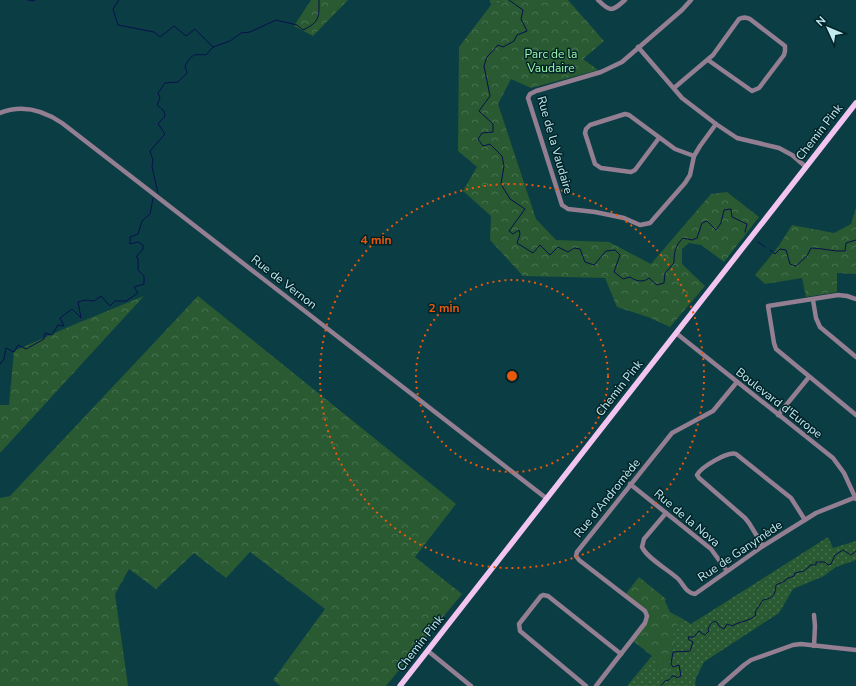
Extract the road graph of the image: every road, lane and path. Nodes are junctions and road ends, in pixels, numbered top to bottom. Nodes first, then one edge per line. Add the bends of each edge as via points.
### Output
1 (598, 0) edge
2 (625, 0) edge
3 (691, 0) edge
4 (638, 47) junction
5 (708, 60) junction
6 (674, 88) junction
7 (856, 102) edge
8 (0, 113) edge
9 (716, 124) junction
10 (659, 138) junction
11 (694, 156) junction
12 (806, 167) junction
13 (856, 299) edge
14 (813, 300) junction
15 (676, 333) junction
16 (856, 357) edge
17 (809, 377) junction
18 (737, 382) junction
19 (856, 414) edge
20 (778, 415) junction
21 (630, 484) junction
22 (546, 498) junction
23 (856, 498) edge
24 (666, 513) junction
25 (805, 520) junction
26 (763, 546) junction
27 (727, 571) junction
28 (814, 615) dead end
29 (814, 646) junction
30 (856, 650) edge
31 (428, 651) junction
32 (621, 654) junction
33 (400, 686) edge
34 (471, 686) edge
35 (586, 686) edge
36 (596, 686) edge
37 (720, 686) edge

1 - 2 street via 610,10
3 - 4 street, Rue de la Vaudaire
4 - 6 street
4 - 11 street, Rue de la Vaudaire via 622,62 601,72 554,85 530,94 528,98 562,205 568,209 624,218 640,225 650,223 685,183 690,175
5 - 5 street via 739,19 743,18 750,19 785,46 784,55 759,88 752,91
5 - 6 street
6 - 9 street via 682,98
7 - 12 main road, Chemin Pink
8 - 22 street, Rue de Vernon via 30,109 46,113 62,123
9 - 11 street, Rue de la Vaudaire
9 - 12 street via 737,138 788,152
10 - 10 street via 625,114 590,125 585,133 595,164 601,168 631,172
10 - 11 street via 675,149
12 - 15 main road, Chemin Pink
13 - 14 street via 841,295
14 - 16 street via 820,327
14 - 17 street via 768,306 776,349
15 - 18 street, Boulevard d'Europe
15 - 22 main road, Chemin Pink
17 - 19 street
17 - 20 street
18 - 20 street, Boulevard d'Europe
18 - 21 street, Rue d'Andromède via 713,410 672,432
20 - 23 street, Boulevard d'Europe via 833,458 844,473
21 - 24 street, Rue de la Nova
21 - 32 street, Rue d'Andromède via 576,556 647,613 645,623
22 - 31 main road, Chemin Pink
23 - 25 street, Rue de Ganymède via 820,511
24 - 27 street, Rue de la Nova via 711,549
24 - 27 street, Rue de Ganymède via 642,542 646,553 677,577 688,592 693,594
25 - 26 street, Rue de Ganymède
25 - 26 street via 790,498 736,454 729,454 701,469 697,475 699,478 745,518
26 - 27 street, Rue de Ganymède
28 - 29 street
29 - 30 street
29 - 37 street via 793,645 755,658
31 - 33 main road, Chemin Pink
31 - 34 street
32 - 35 street via 548,596 541,596 518,624 520,631
32 - 36 street, Rue d'Andromède

